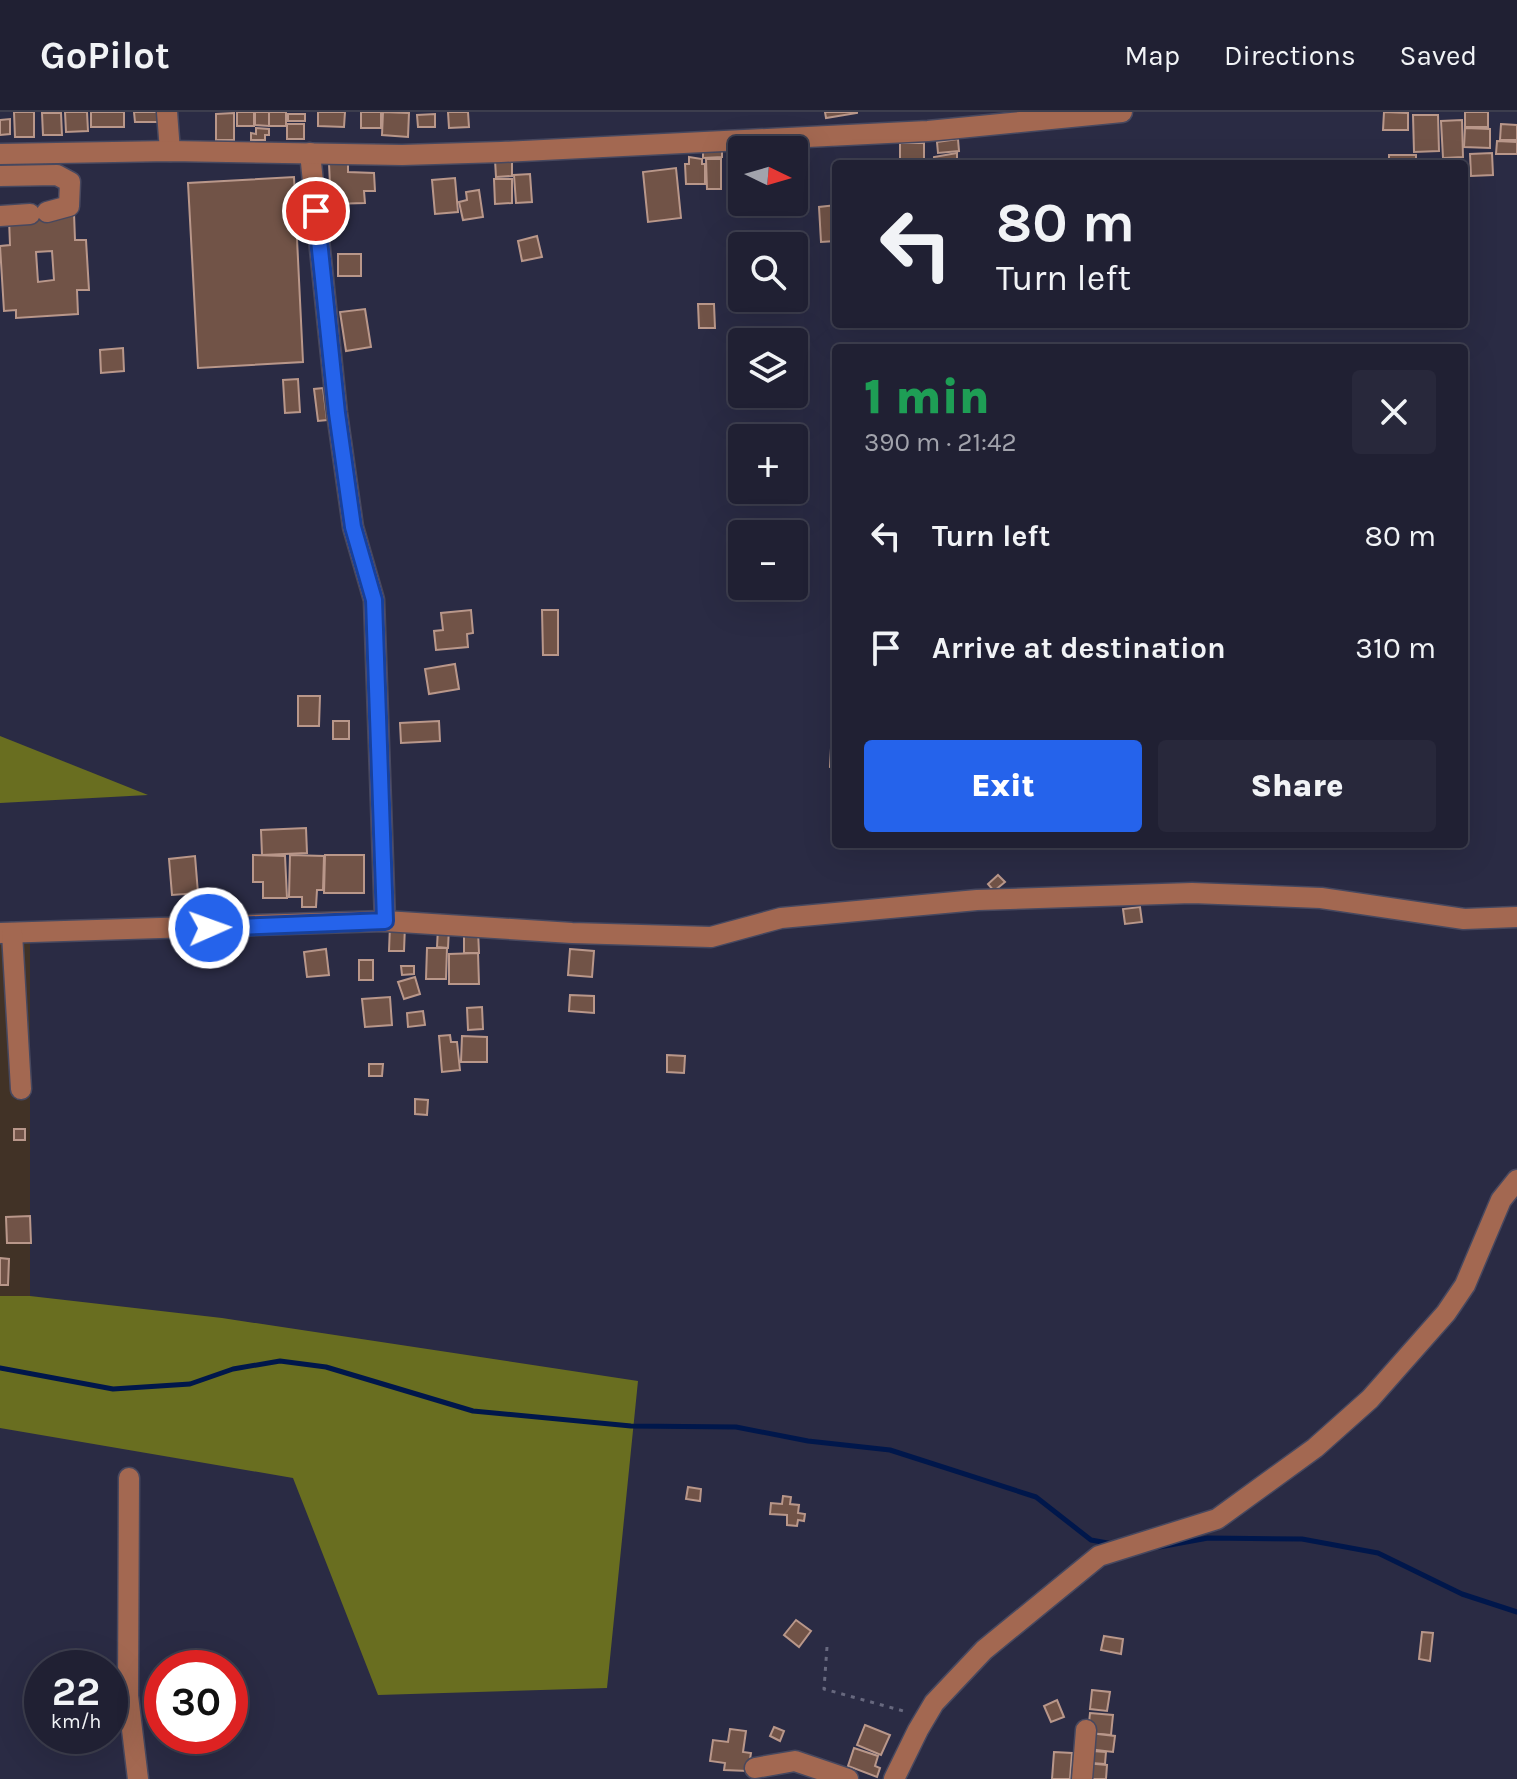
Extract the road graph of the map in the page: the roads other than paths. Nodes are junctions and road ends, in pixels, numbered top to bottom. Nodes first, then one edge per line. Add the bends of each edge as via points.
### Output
1 (167, 112) edge
2 (1122, 112) edge
3 (170, 151) junction
4 (310, 153) junction
5 (0, 154) edge
6 (0, 176) edge
7 (0, 216) edge
8 (1517, 917) edge
9 (385, 921) junction
10 (6, 933) edge
11 (21, 1089) dead end
12 (1517, 1180) edge
13 (129, 1478) dead end
14 (1086, 1730) dead end
15 (755, 1768) dead end
16 (138, 1779) edge
17 (848, 1779) edge
18 (894, 1779) edge
19 (1082, 1779) edge

1 - 3 street
2 - 4 street via 928,131 501,152
3 - 4 street
3 - 5 street
4 - 9 street via 353,527 374,600
6 - 7 street via 57,175 70,182 69,206
8 - 9 street via 1464,919 1321,898 1192,893 977,900 796,916 711,937
9 - 10 street
10 - 11 street
12 - 18 street via 1501,1200 1465,1285 1370,1399 1315,1448 1217,1519 1099,1556 984,1650 934,1703
13 - 16 street via 128,1696
14 - 19 street
15 - 17 street via 795,1761

